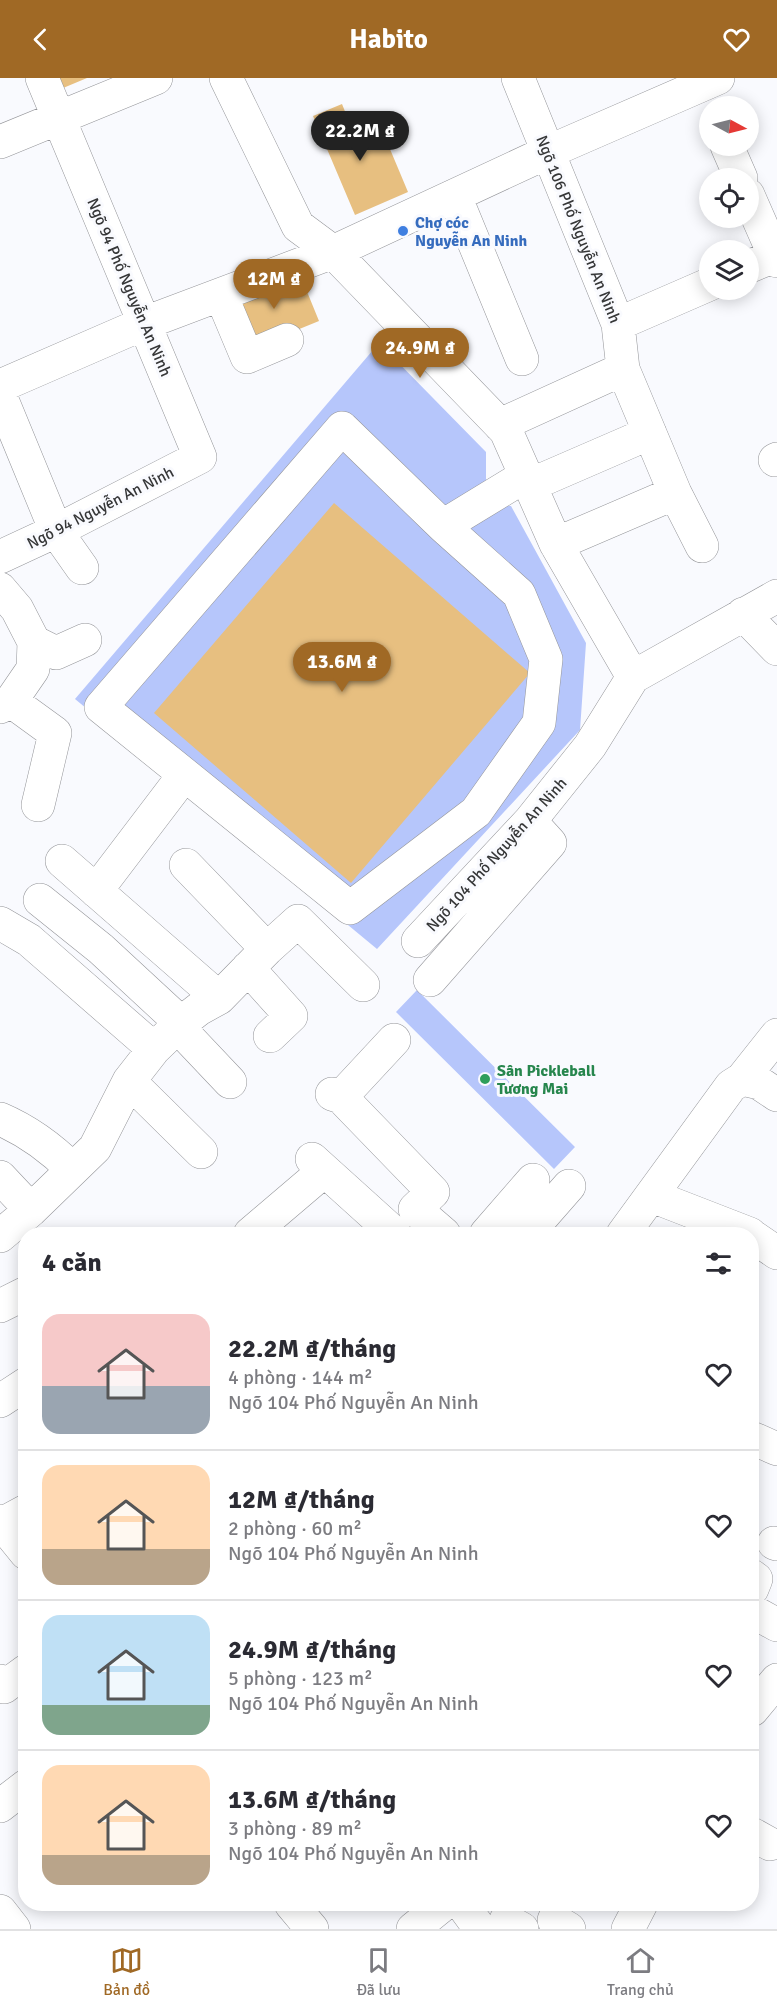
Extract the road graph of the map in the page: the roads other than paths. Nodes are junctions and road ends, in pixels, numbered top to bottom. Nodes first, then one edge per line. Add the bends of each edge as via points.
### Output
1 (42, 78) edge
2 (156, 78) edge
3 (226, 78) edge
4 (519, 78) edge
5 (707, 87) edge
6 (60, 118) junction
7 (0, 142) edge
8 (548, 152) junction
9 (454, 196) junction
10 (759, 228) edge
11 (333, 252) junction
12 (769, 260) edge
13 (699, 289) edge
14 (221, 295) junction
15 (145, 323) junction
16 (618, 324) junction
17 (287, 340) dead end
18 (522, 359) dead end
19 (623, 369) junction
20 (0, 386) edge
21 (0, 395) edge
22 (500, 425) junction
23 (650, 433) junction
24 (200, 457) joint
25 (528, 481) junction
26 (675, 493) junction
27 (443, 526) junction
28 (56, 531) junction
29 (556, 544) junction
30 (702, 546) dead end
31 (0, 557) edge
32 (82, 568) dead end
33 (0, 590) edge
34 (777, 597) edge
35 (743, 615) junction
36 (85, 640) dead end
37 (34, 642) junction
38 (777, 649) edge
39 (633, 677) junction
40 (6, 704) edge
41 (175, 787) dead end
42 (38, 804) dead end
43 (530, 821) junction
44 (62, 861) dead end
45 (186, 865) dead end
46 (96, 891) junction
47 (40, 900) dead end
48 (0, 923) edge
49 (418, 941) dead end
50 (258, 958) junction
51 (430, 980) dead end
52 (363, 985) dead end
53 (219, 998) junction
54 (179, 1024) junction
55 (777, 1035) edge
56 (270, 1036) dead end
57 (394, 1040) dead end
58 (154, 1049) junction
59 (742, 1079) junction
60 (129, 1081) junction
61 (230, 1082) dead end
62 (777, 1095) edge
63 (0, 1119) edge
64 (201, 1152) dead end
65 (72, 1169) junction
66 (0, 1177) edge
67 (652, 1196) junction
68 (31, 1210) junction
69 (257, 1227) edge
70 (387, 1227) edge
71 (430, 1227) edge
72 (496, 1227) edge
73 (531, 1227) edge
74 (628, 1227) edge
75 (731, 1227) edge
76 (0, 1236) edge
77 (759, 1241) edge
78 (777, 1253) edge
79 (18, 1297) edge
80 (0, 1306) edge
81 (18, 1389) edge
82 (0, 1401) edge
83 (759, 1441) edge
84 (777, 1449) edge
85 (9, 1519) edge
86 (18, 1537) edge
87 (759, 1615) edge
88 (777, 1625) edge
89 (767, 1676) edge
90 (18, 1677) edge
91 (0, 1682) edge
92 (759, 1694) edge
93 (18, 1792) edge
94 (0, 1806) edge
95 (0, 1911) edge
96 (297, 1911) edge
97 (446, 1911) edge
98 (456, 1911) edge
99 (637, 1911) edge
100 (503, 1926) edge
101 (14, 1929) edge
102 (312, 1929) edge
103 (413, 1929) edge
104 (628, 1929) edge

1 - 6 street, Ngõ 94 Phố Nguyễn An Ninh
2 - 6 street
3 - 11 street via 298,226
4 - 8 street, Ngõ 106 Phố Nguyễn An Ninh
5 - 8 street
6 - 7 street
6 - 15 street, Ngõ 94 Phố Nguyễn An Ninh
8 - 9 street
8 - 16 street, Ngõ 106 Phố Nguyễn An Ninh
9 - 11 street
9 - 18 street
10 - 12 street
11 - 14 street
11 - 22 street
13 - 16 street
14 - 15 street
14 - 17 street via 247,357
15 - 20 street
15 - 24 street, Ngõ 94 Phố Nguyễn An Ninh
16 - 19 street, Ngõ 106 Phố Nguyễn An Ninh
19 - 22 street
19 - 23 street, Ngõ 106 Phố Nguyễn An Ninh
21 - 28 street
22 - 25 street
23 - 25 street
23 - 26 street, Ngõ 106 Phố Nguyễn An Ninh
24 - 28 street, Ngõ 94 Nguyễn An Ninh
25 - 27 street
25 - 29 street
26 - 29 street
26 - 30 street, Ngõ 106 Phố Nguyễn An Ninh
27 - 27 street via 342,428 101,707 350,908 476,812 539,723 546,659 519,594
28 - 31 street, Ngõ 94 Nguyễn An Ninh
28 - 32 street
29 - 39 street
33 - 37 street via 17,609
34 - 35 street, Ngõ 104 Phố Nguyễn An Ninh
35 - 38 street
35 - 39 street, Ngõ 104 Phố Nguyễn An Ninh
36 - 37 street via 56,653
37 - 40 street via 33,669
39 - 43 street, Ngõ 104 Phố Nguyễn An Ninh via 590,746
40 - 42 street via 55,733
41 - 46 street
43 - 49 street, Ngõ 104 Phố Nguyễn An Ninh
43 - 51 street via 550,843
44 - 46 street
45 - 50 street
46 - 53 street
47 - 54 street via 100,949
48 - 58 street via 29,940
50 - 52 street via 298,921
50 - 53 street
50 - 56 street via 291,1016
53 - 54 street
54 - 58 street
54 - 61 street
55 - 59 street
57 - 71 street via 337,1095 433,1192 415,1209
58 - 60 street
59 - 62 street via 759,1083
59 - 67 street via 731,1086
60 - 64 street
60 - 65 street via 95,1148
63 - 65 street via 22,1129
65 - 68 street
66 - 68 street
67 - 74 street
67 - 75 street
68 - 76 street
69 - 70 street via 318,1165
72 - 73 street via 557,1183
77 - 78 street
79 - 80 street
81 - 82 street
83 - 84 street
85 - 86 street
87 - 88 street
89 - 92 street
90 - 91 street via 4,1687
93 - 94 street
95 - 101 street
96 - 102 street
97 - 103 street
98 - 100 street
99 - 104 street

